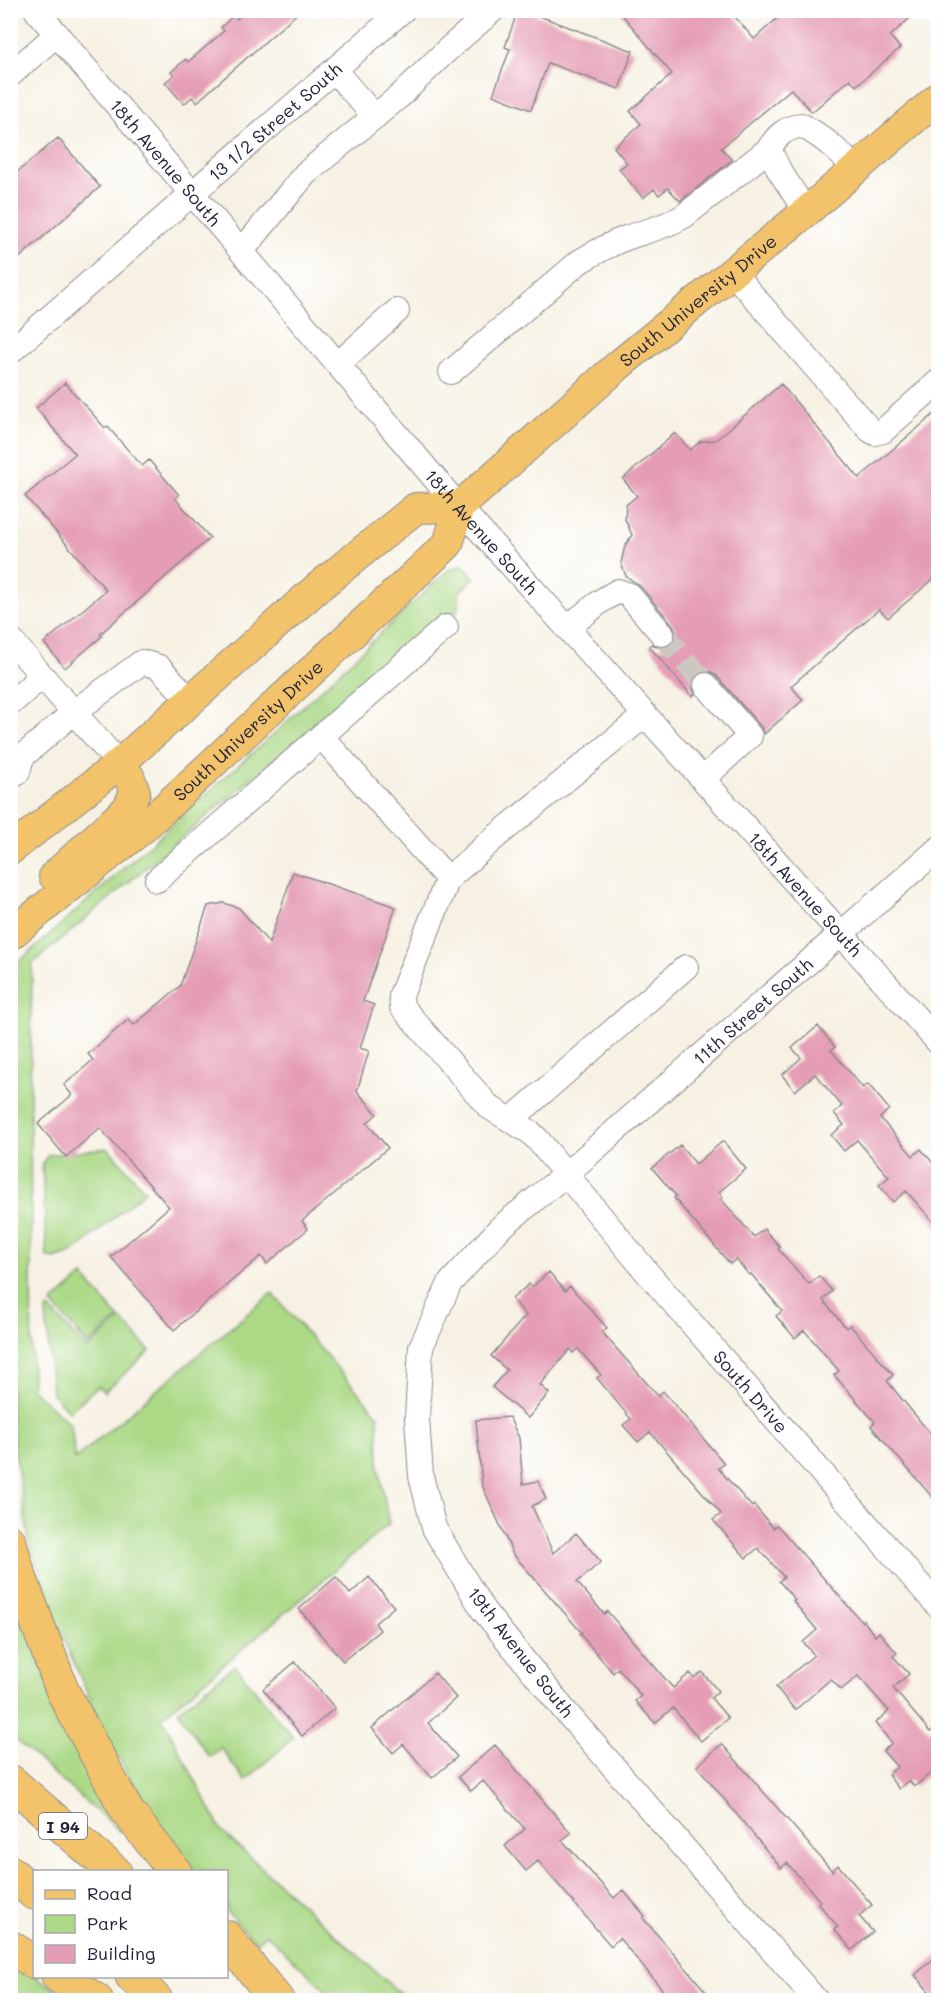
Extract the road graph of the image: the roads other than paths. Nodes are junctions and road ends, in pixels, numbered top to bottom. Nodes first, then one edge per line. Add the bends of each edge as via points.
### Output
1 (36, 10) edge
2 (403, 10) edge
3 (493, 10) edge
4 (57, 34) junction
5 (334, 70) junction
6 (10, 75) edge
7 (935, 107) edge
8 (375, 117) junction
9 (769, 149) junction
10 (856, 169) junction
11 (192, 194) junction
12 (806, 212) junction
13 (242, 252) junction
14 (733, 273) junction
15 (397, 311) dead end
16 (10, 352) edge
17 (338, 364) junction
18 (451, 372) dead end
19 (939, 382) edge
20 (459, 507) junction
21 (446, 627) dead end
22 (567, 628) junction
23 (662, 634) tunnel mouth
24 (10, 639) edge
25 (42, 676) junction
26 (706, 685) tunnel mouth
27 (190, 700) junction
28 (10, 704) edge
29 (74, 712) junction
30 (645, 715) junction
31 (321, 736) junction
32 (14, 764) edge
33 (118, 764) junction
34 (704, 779) junction
35 (939, 849) edge
36 (10, 850) edge
37 (448, 879) junction
38 (157, 880) dead end
39 (10, 917) edge
40 (841, 933) junction
41 (10, 935) edge
42 (686, 967) dead end
43 (939, 1042) edge
44 (511, 1120) junction
45 (566, 1174) junction
46 (10, 1542) edge
47 (939, 1606) edge
48 (10, 1781) edge
49 (113, 1870) edge
50 (173, 1870) edge
51 (10, 1872) edge
52 (33, 1892) edge
53 (228, 1940) edge
54 (10, 1947) edge
55 (33, 1961) edge
56 (228, 1973) edge
57 (60, 1978) edge
58 (133, 1978) edge
59 (96, 2001) edge
60 (156, 2001) edge
61 (259, 2001) edge
62 (277, 2001) edge
63 (816, 2001) edge

1 - 4 street, 18th Avenue South
2 - 5 street, 13 1/2 Street South
3 - 8 street
4 - 6 street
4 - 11 street, 18th Avenue South
5 - 8 street
5 - 11 street, 13 1/2 Street South
7 - 10 main road, South University Drive
8 - 13 street via 305,174
9 - 10 street via 787,129 801,125 832,144
9 - 12 street
9 - 18 street via 684,216 579,262
10 - 12 main road, South University Drive
11 - 13 street, 18th Avenue South
11 - 16 street, 13 1/2 Street South
12 - 14 main road, South University Drive
13 - 17 street, 18th Avenue South
14 - 19 street via 875,433
14 - 20 main road, South University Drive via 620,364
15 - 17 street
17 - 20 street, 18th Avenue South
20 - 22 street, 18th Avenue South
20 - 27 main road via 416,508 316,589
20 - 41 main road, South University Drive via 448,544 143,828
21 - 31 street
22 - 23 street via 618,591 629,596
22 - 30 street, 18th Avenue South
24 - 25 street
25 - 28 street
25 - 29 street
26 - 34 street via 750,736
27 - 29 street via 159,667 142,662
27 - 33 main road
29 - 32 street
29 - 33 street
30 - 34 street, 18th Avenue South
30 - 37 street
31 - 37 street
31 - 38 street
33 - 36 main road
33 - 39 main road via 129,776 135,792 128,808
34 - 40 street, 18th Avenue South
35 - 40 street, 11th Street South
37 - 44 street, South Drive via 400,1001 489,1107
40 - 43 street, 18th Avenue South
40 - 45 street, 11th Street South
42 - 44 street
44 - 45 street, South Drive via 530,1132
45 - 47 street, South Drive
45 - 63 street, 19th Avenue South via 500,1227 450,1283 421,1347 417,1418 421,1476 434,1528 483,1610 557,1702
46 - 50 highway via 63,1692 127,1811
48 - 49 highway, I 94
51 - 52 highway
53 - 62 highway
54 - 55 highway
56 - 61 highway
57 - 59 highway
58 - 60 highway

